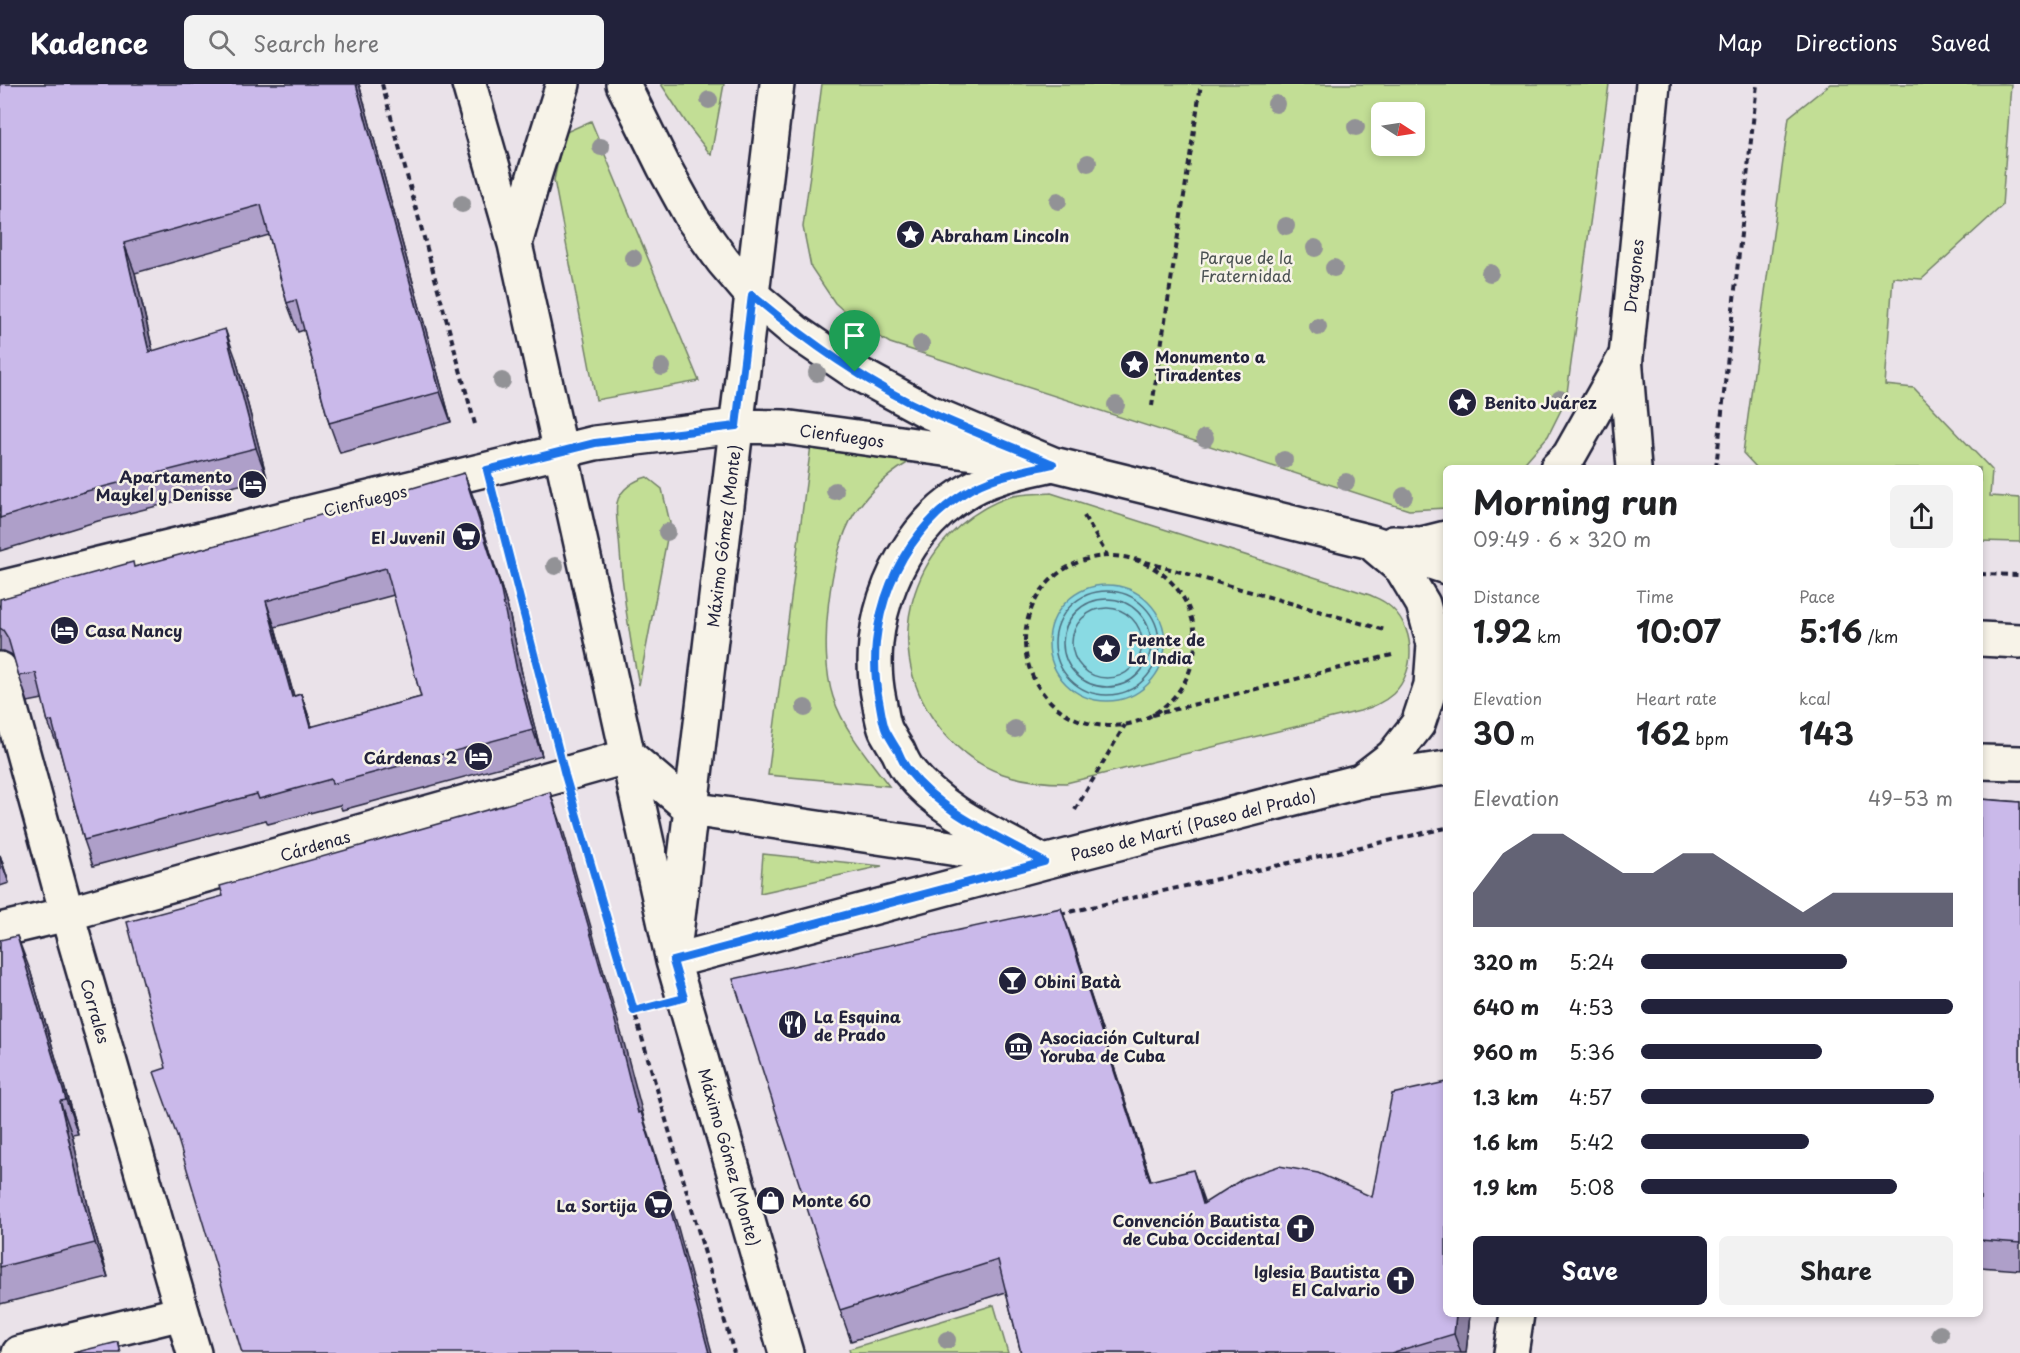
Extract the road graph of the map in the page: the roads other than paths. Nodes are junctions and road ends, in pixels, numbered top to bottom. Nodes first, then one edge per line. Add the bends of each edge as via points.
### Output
1 (469, 84) edge
2 (562, 84) edge
3 (623, 84) edge
4 (777, 84) edge
5 (1653, 84) edge
6 (515, 244) junction
7 (752, 295) junction
8 (1625, 357) junction
9 (736, 426) junction
10 (562, 453) junction
11 (1053, 464) junction
12 (1560, 465) edge
13 (1619, 465) edge
14 (1634, 465) edge
15 (1443, 539) edge
16 (1371, 542) junction
17 (1443, 566) edge
18 (0, 588) edge
19 (1983, 639) edge
20 (2020, 641) edge
21 (0, 669) edge
22 (629, 756) junction
23 (1983, 762) edge
24 (2020, 763) edge
25 (1443, 768) edge
26 (1361, 781) junction
27 (691, 809) junction
28 (1044, 862) junction
29 (67, 914) junction
30 (0, 930) edge
31 (673, 961) junction
32 (182, 1313) junction
33 (1517, 1317) edge
34 (19, 1353) edge
35 (194, 1353) edge
36 (786, 1353) edge
37 (1511, 1353) edge

1 - 6 main road, Máximo Gómez (Monte)
2 - 6 main road
3 - 7 main road via 692,218
4 - 7 main road, Máximo Gómez (Monte)
5 - 8 main road, Dragones
6 - 10 main road, Máximo Gómez (Monte)
7 - 9 main road, Máximo Gómez (Monte)
7 - 11 main road via 796,332 855,372 929,412
8 - 12 main road via 1569,456
8 - 13 main road, Dragones
8 - 14 main road
9 - 10 main road, Cienfuegos via 595,443
9 - 11 main road, Cienfuegos via 784,427
9 - 27 main road, Máximo Gómez (Monte)
10 - 18 main road, Cienfuegos
10 - 22 main road, Máximo Gómez (Monte)
11 - 16 main road
11 - 28 main road via 994,478 964,493 935,515 894,575 877,630 874,676 885,729 908,770 936,798 968,820
15 - 16 main road via 1422,544
16 - 17 main road
16 - 26 main road via 1402,569 1422,604 1434,644 1431,685 1418,724 1394,756
19 - 20 main road
21 - 29 main road, Corrales
22 - 27 main road
22 - 29 main road, Cárdenas
22 - 31 main road, Máximo Gómez (Monte)
23 - 24 main road
25 - 26 main road, Paseo de Martí (Paseo del Prado)
26 - 28 main road, Paseo de Martí (Paseo del Prado)
27 - 28 main road, Paseo de Martí (Paseo del Prado)
27 - 31 main road, Máximo Gómez (Monte)
28 - 31 main road
29 - 30 main road, Cárdenas
29 - 32 main road, Corrales
31 - 36 main road, Máximo Gómez (Monte)
32 - 34 main road
32 - 35 main road, Corrales
33 - 37 main road

